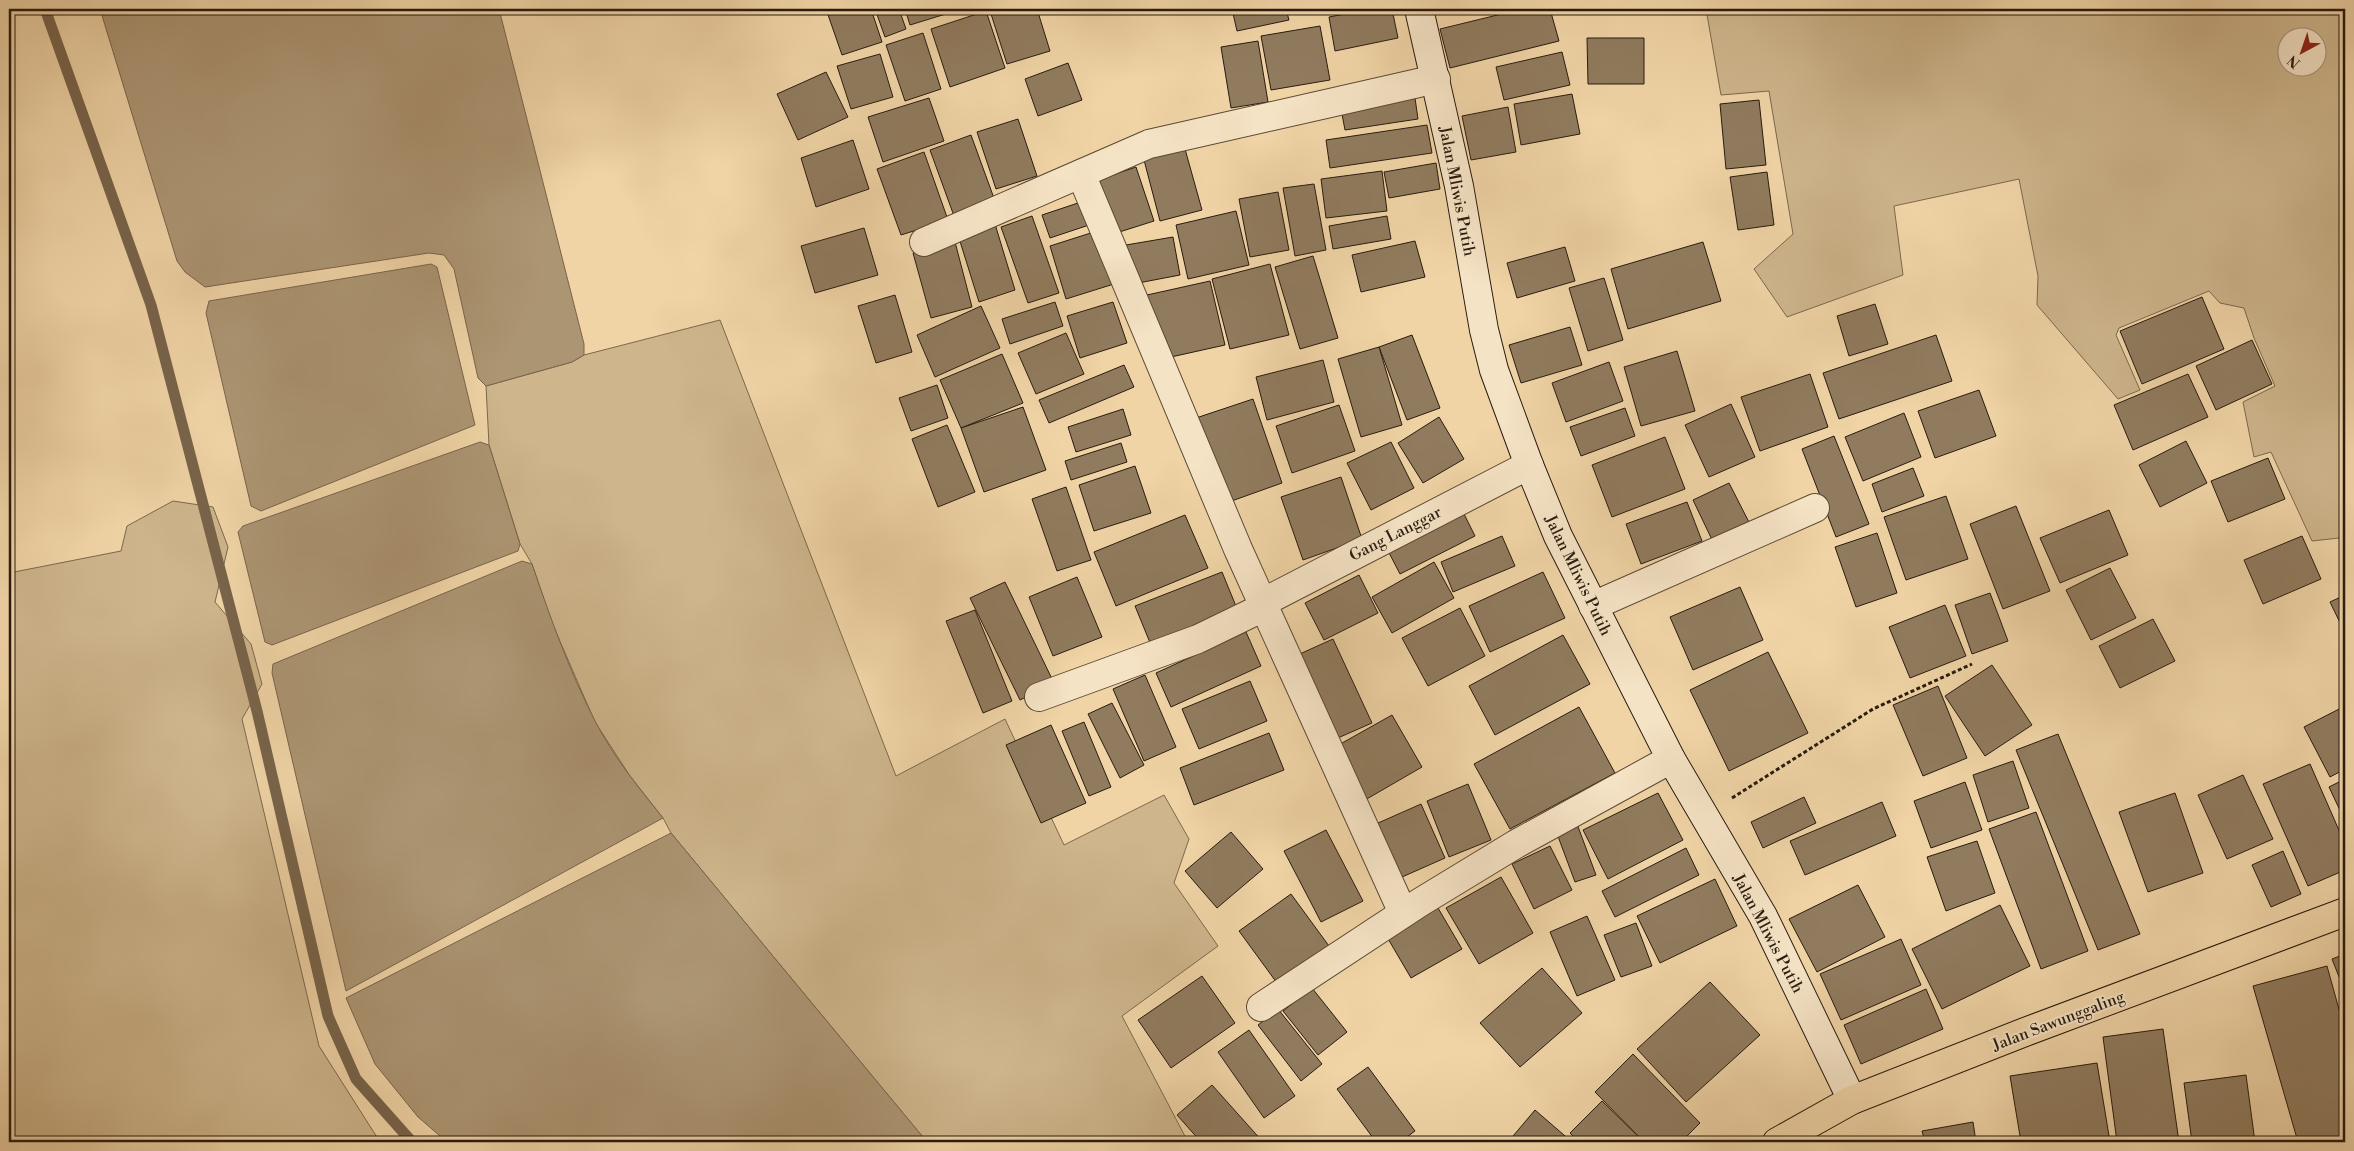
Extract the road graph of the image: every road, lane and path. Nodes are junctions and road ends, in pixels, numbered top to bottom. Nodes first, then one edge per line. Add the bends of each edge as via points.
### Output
1 (1419, 9) edge
2 (1436, 79) junction
3 (1082, 174) junction
4 (924, 242) dead end
5 (1529, 465) junction
6 (1815, 508) dead end
7 (1263, 605) junction
8 (1593, 606) junction
9 (1972, 664) dead end
10 (1039, 697) dead end
11 (1671, 759) junction
12 (1703, 816) junction
13 (2345, 912) edge
14 (1403, 913) junction
15 (1261, 1007) dead end
16 (1852, 1100) junction
17 (1777, 1142) edge

1 - 2 street, Jalan Mliwis Putih
2 - 3 street via 1149,144
2 - 5 street, Jalan Mliwis Putih via 1484,330 1494,370
3 - 4 street
3 - 7 street
5 - 7 street, Gang Langgar
5 - 8 street, Jalan Mliwis Putih via 1558,536
6 - 8 street
7 - 10 street, Gang Langgar via 1198,639
7 - 14 street
8 - 11 street, Jalan Mliwis Putih
9 - 12 path via 1873,710
11 - 12 street, Jalan Mliwis Putih
11 - 14 street via 1524,840
12 - 16 street, Jalan Mliwis Putih via 1763,916
13 - 16 main road, Jalan Sawunggaling
14 - 15 street
16 - 17 main road, Jalan Sawunggaling

